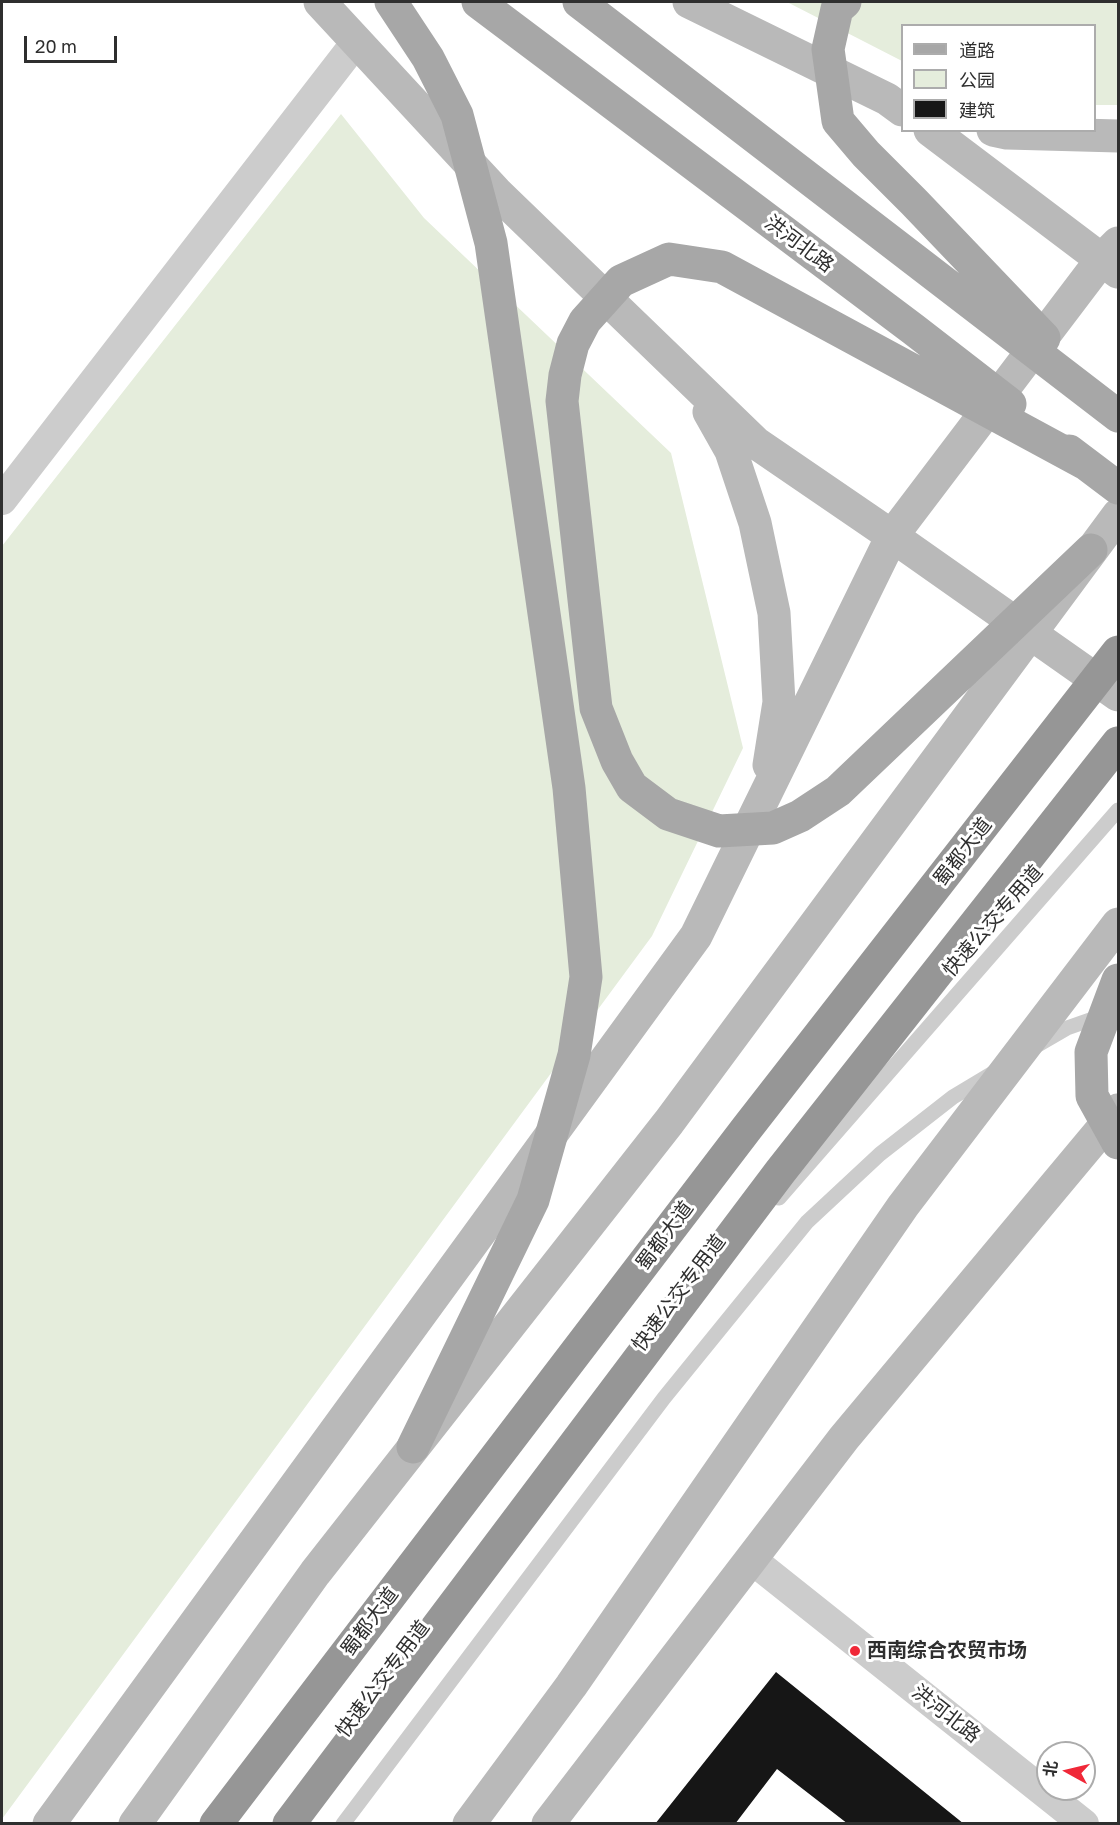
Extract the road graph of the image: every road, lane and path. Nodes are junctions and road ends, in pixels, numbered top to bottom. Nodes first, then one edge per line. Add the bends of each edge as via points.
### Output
1 (320, 2) edge
2 (391, 2) edge
3 (478, 2) edge
4 (579, 2) edge
5 (689, 2) edge
6 (844, 2) edge
7 (357, 41) junction
8 (897, 105) edge
9 (933, 132) edge
10 (1003, 132) edge
11 (1119, 136) edge
12 (1113, 258) edge
13 (687, 375) junction
14 (1118, 416) edge
15 (1086, 464) junction
16 (1119, 488) edge
17 (2, 500) edge
18 (1119, 515) edge
19 (892, 536) junction
20 (1091, 550) junction
21 (1119, 652) edge
22 (1119, 695) edge
23 (1119, 743) edge
24 (765, 797) junction
25 (1119, 810) edge
26 (1119, 924) edge
27 (1119, 980) edge
28 (1119, 1009) edge
29 (1119, 1110) edge
30 (1119, 1143) edge
31 (1119, 1148) edge
32 (1053, 1188) junction
33 (413, 1447) junction
34 (751, 1559) junction
35 (49, 1824) edge
36 (135, 1824) edge
37 (216, 1824) edge
38 (289, 1824) edge
39 (298, 1824) edge
40 (343, 1824) edge
41 (469, 1824) edge
42 (548, 1824) edge
43 (1084, 1824) edge

1 - 7 street
2 - 33 main road via 428,58 457,116 490,243 569,788 586,977 574,1055 533,1200
3 - 15 main road, 洪河北路
4 - 14 main road
5 - 8 street
6 - 14 main road via 837,9 828,49 838,121
7 - 13 street via 496,192
7 - 17 street
9 - 12 street
10 - 11 street
12 - 19 street
13 - 19 street via 756,443
13 - 24 street via 731,451 755,523 774,613 779,702
15 - 16 main road, 洪河北路
15 - 20 main road via 722,267 669,260 621,281 585,321 573,344 565,375 562,401 596,708 632,787 668,814 719,831 773,828 838,791
18 - 20 street
19 - 22 street
19 - 24 street
20 - 33 street via 669,1122
21 - 37 highway, 蜀都大道 via 747,1128
23 - 38 highway via 780,1172
24 - 35 street via 696,936
25 - 39 lane, 快速公交专用道 via 766,1213
26 - 41 street via 903,1206 571,1686
27 - 30 main road via 1091,1052 1092,1096
28 - 40 lane via 1067,1028 953,1097 880,1154 807,1222 664,1398
29 - 32 street
31 - 32 street
32 - 34 street via 844,1438
33 - 36 street via 315,1573
34 - 42 street
34 - 43 street, 洪河北路

